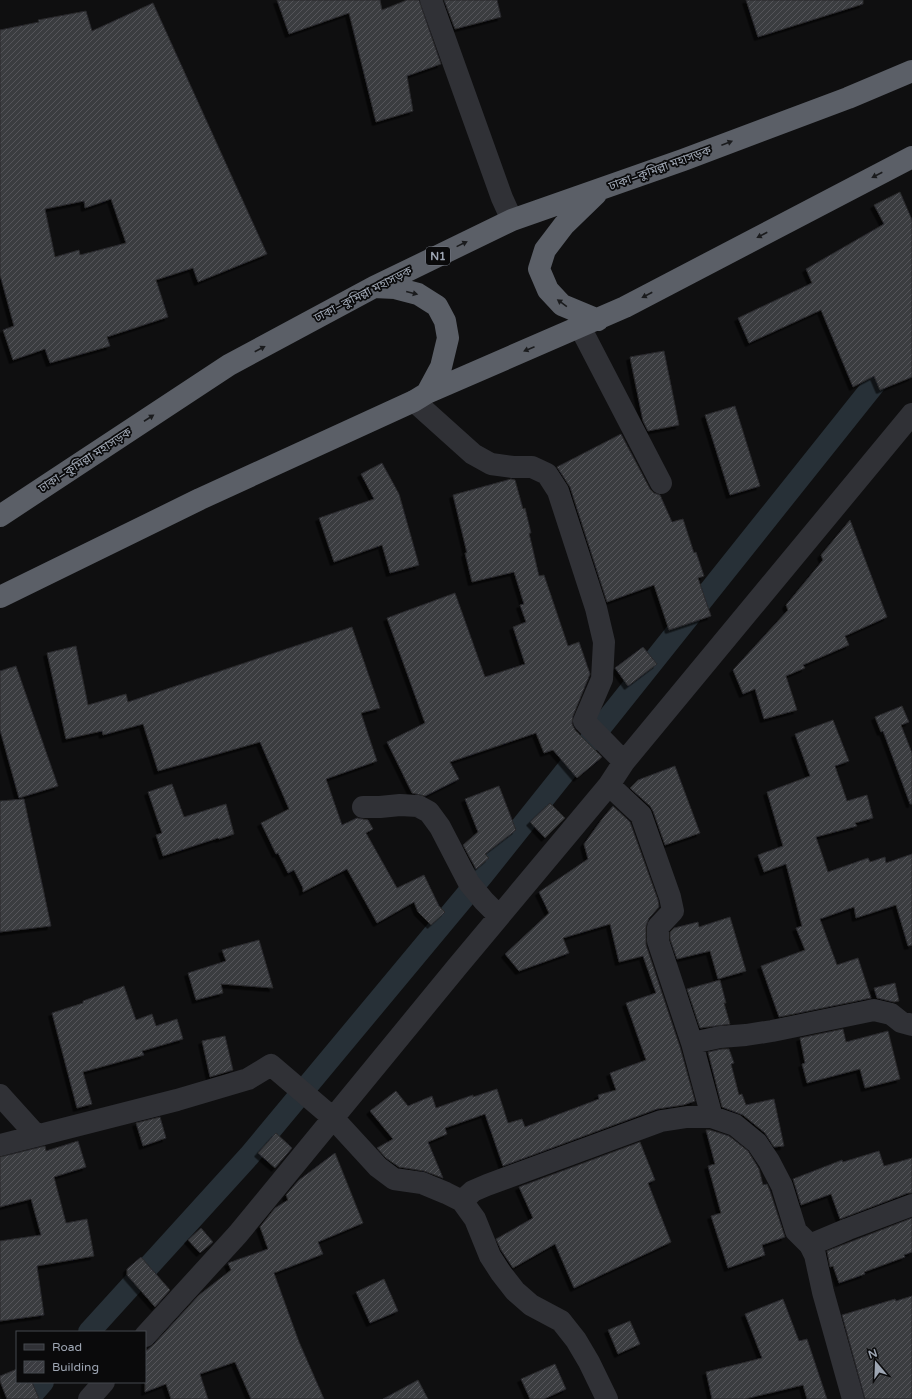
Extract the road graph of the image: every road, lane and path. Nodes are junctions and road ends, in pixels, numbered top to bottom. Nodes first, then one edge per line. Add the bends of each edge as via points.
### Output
1 (431, 0) edge
2 (912, 71) edge
3 (912, 157) edge
4 (601, 189) junction
5 (512, 220) junction
6 (374, 287) junction
7 (589, 323) junction
8 (420, 397) junction
9 (912, 414) edge
10 (661, 483) dead end
11 (0, 516) edge
12 (0, 597) edge
13 (624, 762) junction
14 (609, 784) junction
15 (363, 807) dead end
16 (491, 909) junction
17 (912, 1025) edge
18 (692, 1043) junction
19 (0, 1095) edge
20 (325, 1112) junction
21 (712, 1117) junction
22 (37, 1136) junction
23 (0, 1145) edge
24 (462, 1201) junction
25 (912, 1205) edge
26 (810, 1244) junction
27 (146, 1335) edge
28 (103, 1383) edge
29 (89, 1399) edge
30 (607, 1399) edge
31 (854, 1399) edge

1 - 5 street
4 -> 2 highway, ঢাকা–কুমিল্লা মহাসড়ক / N1 via 848,98
3 -> 7 highway via 632,304
4 - 5 highway, ঢাকা–কুমিল্লা মহাসড়ক / N1
7 -> 4 highway via 562,305 548,290 539,269 545,250 564,224
6 -> 5 highway, ঢাকা–কুমিল্লা মহাসড়ক / N1
6 -> 8 highway via 395,288 418,294 437,306 445,321 448,338 441,367
11 -> 6 highway, ঢাকা–কুমিল্লা মহাসড়ক / N1 via 229,366
7 -> 8 highway
7 - 10 street
8 - 12 highway via 200,499
8 - 13 street via 473,454 491,464 532,467 547,474 558,492 596,608 604,642 602,679 584,721
9 - 13 street
13 - 14 street
14 - 16 street
14 - 18 street via 641,815 670,897 673,911 658,927 658,941
15 - 16 street via 418,806 429,812 440,827 469,883
16 - 20 street
17 - 18 street via 901,1022 891,1014 874,1010 772,1031
18 - 21 street
19 - 22 street
20 - 22 street via 271,1066 248,1080
20 - 24 street via 378,1167 394,1179 422,1183
20 - 27 street via 238,1234
21 - 24 street via 668,1120 634,1130 487,1185 473,1191
21 - 26 street via 735,1125 757,1143 782,1186 796,1231
22 - 23 street
24 - 30 street via 501,1273 515,1291 531,1305 561,1321 589,1362
25 - 26 street
26 - 31 street
28 - 29 street

